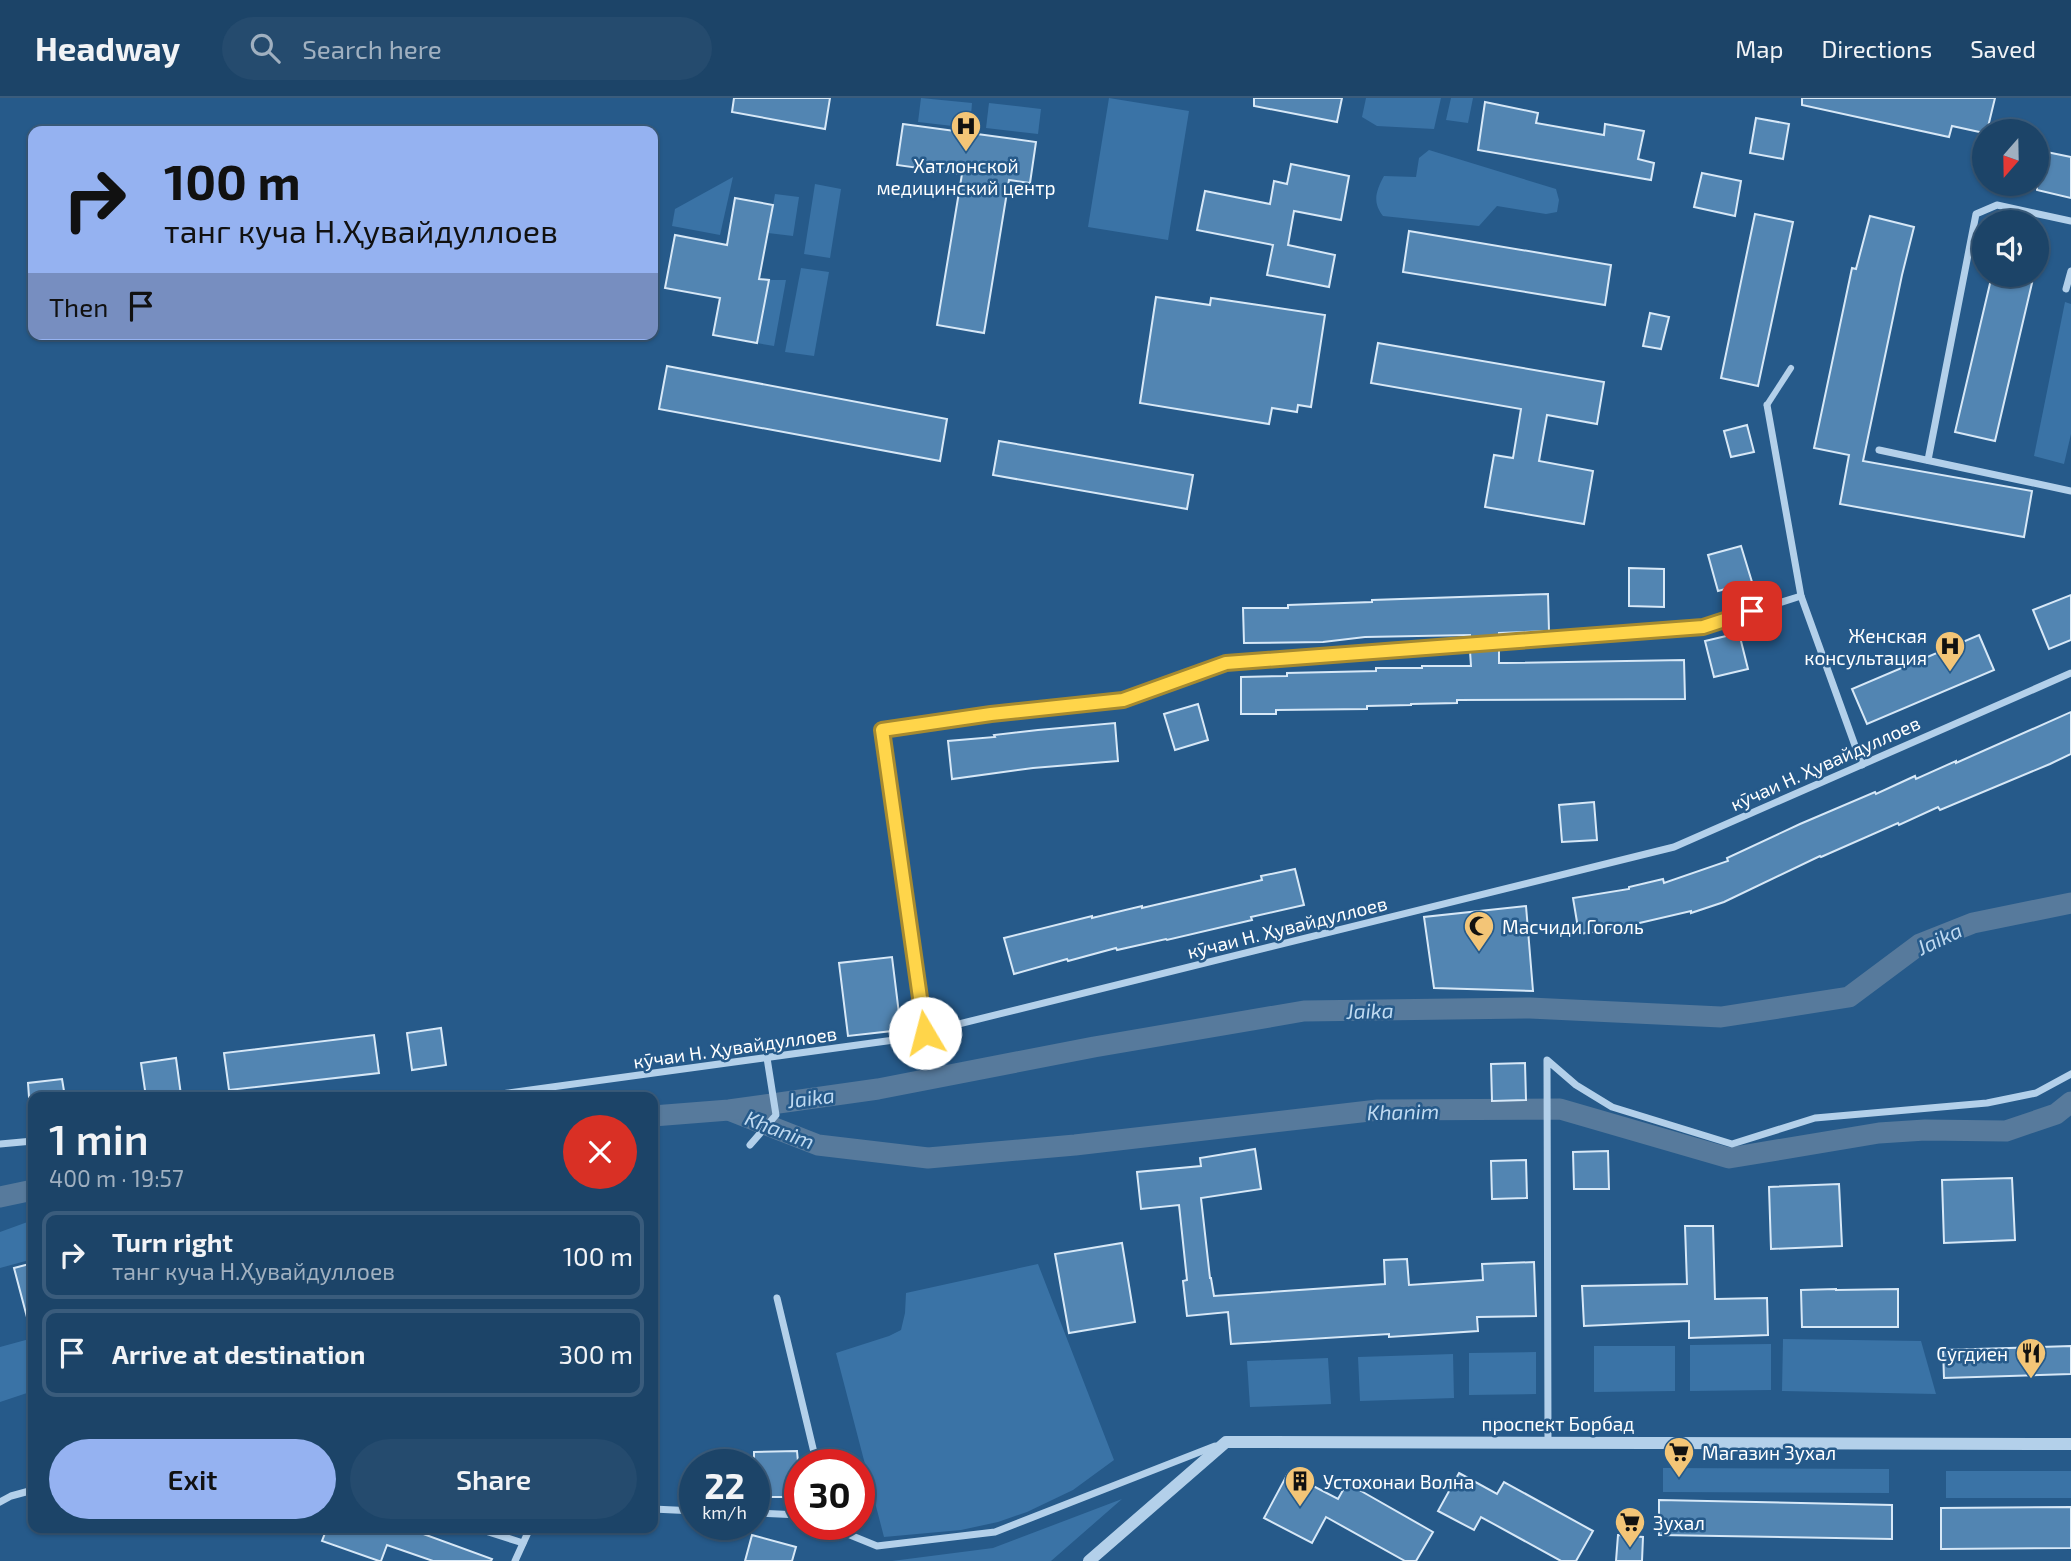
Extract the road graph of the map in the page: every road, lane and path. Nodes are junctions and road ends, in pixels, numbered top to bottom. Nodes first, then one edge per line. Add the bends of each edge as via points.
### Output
1 (2071, 222) edge
2 (2071, 271) edge
3 (2066, 289) dead end
4 (1791, 368) dead end
5 (1767, 405) joint
6 (1879, 450) dead end
7 (1928, 460) junction
8 (2071, 491) edge
9 (1801, 596) junction
10 (2071, 673) edge
11 (1862, 765) junction
12 (925, 1033) junction
13 (767, 1058) junction
14 (2071, 1074) edge
15 (516, 1092) edge
16 (28, 1141) edge
17 (0, 1144) edge
18 (750, 1145) dead end
19 (777, 1298) dead end
20 (1226, 1442) junction
21 (1548, 1442) junction
22 (2071, 1444) edge
23 (813, 1449) edge
24 (28, 1491) edge
25 (0, 1502) edge
26 (658, 1509) edge
27 (679, 1510) edge
28 (491, 1533) edge
29 (528, 1533) edge
30 (864, 1540) edge
31 (523, 1544) junction
32 (516, 1561) edge
33 (1089, 1561) edge

1 - 7 street via 1997,205 1976,214
2 - 3 street
4 - 5 street
5 - 9 street
6 - 7 street
7 - 8 street
9 - 11 street
9 - 12 street via 1703,627 1226,663 1123,700 882,730
10 - 11 street, кӯчаи Н. Ҳувайдуллоев
11 - 12 street, кӯчаи Н. Ҳувайдуллоев via 1674,847
12 - 13 street, кӯчаи Н. Ҳувайдуллоев
13 - 15 street, кӯчаи Н. Ҳувайдуллоев
13 - 18 street via 776,1115
14 - 21 street via 2024,1096 1815,1118 1732,1144 1612,1107 1547,1060
16 - 17 street
19 - 23 street
20 - 21 street, проспект Борбад
20 - 30 street via 995,1532 877,1546
20 - 33 street
21 - 22 street, проспект Борбад
24 - 25 street
26 - 27 street
28 - 31 street
29 - 31 street
31 - 32 street

